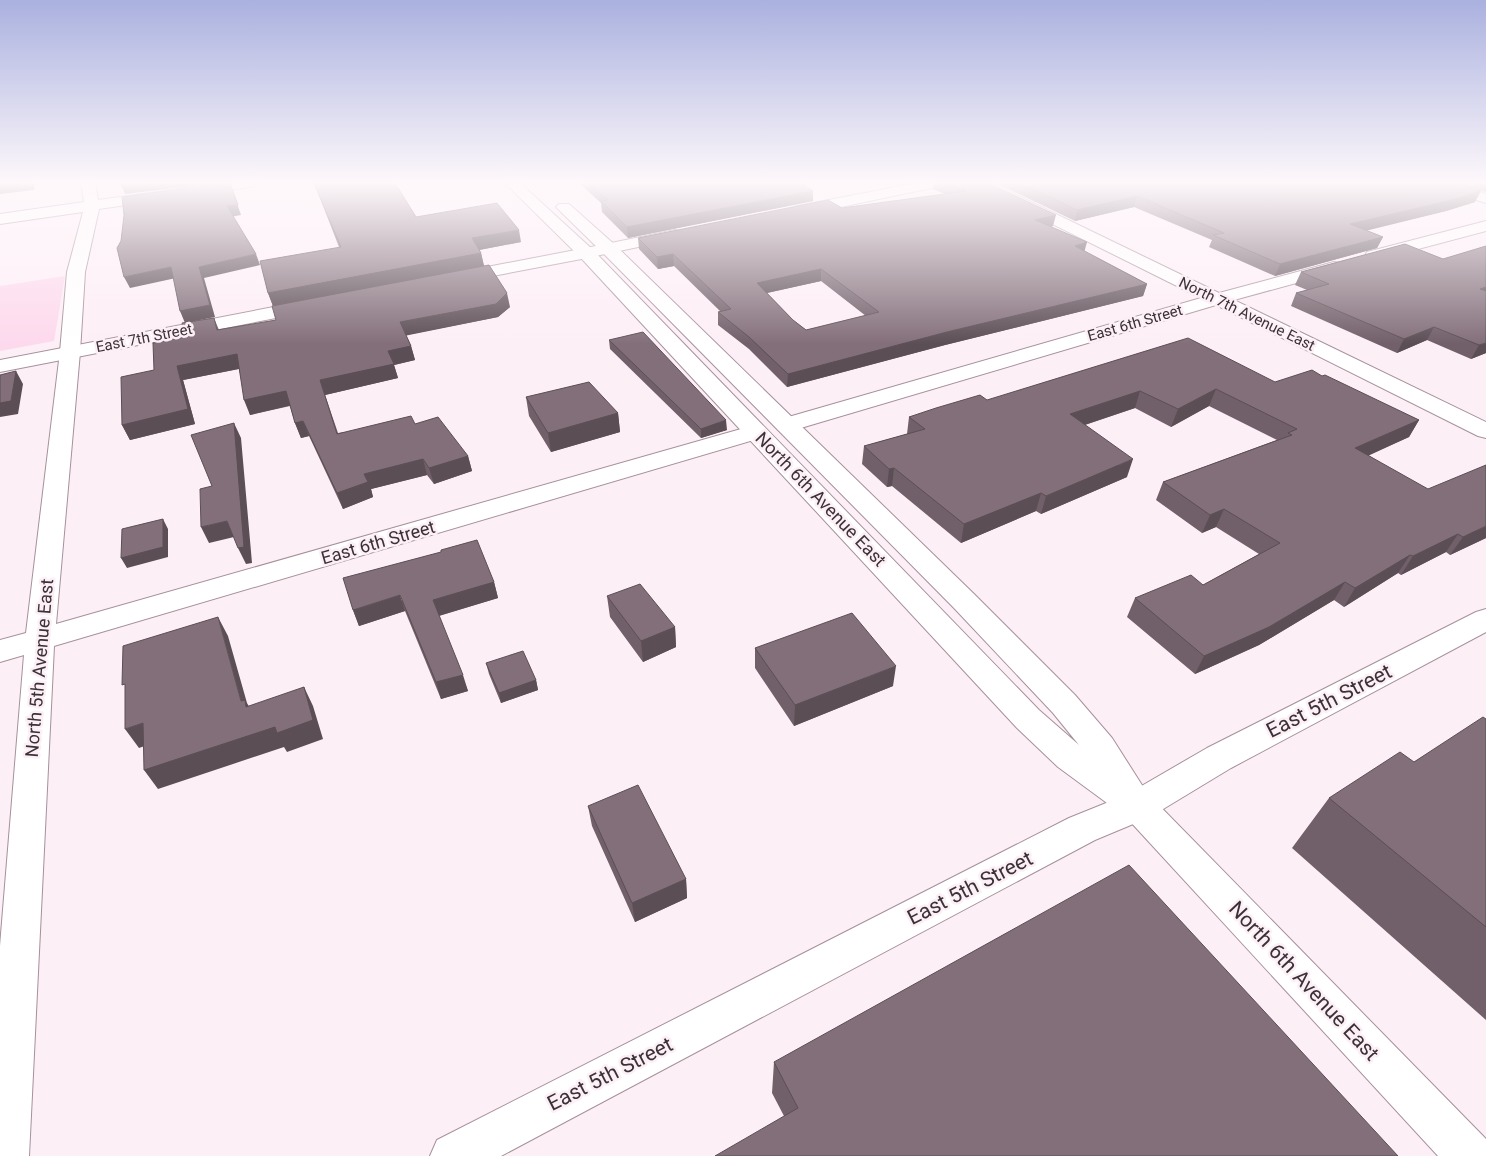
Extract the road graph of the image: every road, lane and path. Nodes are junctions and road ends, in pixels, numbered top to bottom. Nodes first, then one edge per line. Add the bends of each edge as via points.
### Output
1 (82, 237) edge
2 (579, 237) edge
3 (585, 237) edge
4 (666, 237) edge
5 (1091, 237) edge
6 (1446, 237) edge
7 (597, 251) junction
8 (440, 281) edge
9 (1217, 299) junction
10 (323, 304) edge
11 (70, 352) junction
12 (0, 366) edge
13 (786, 425) junction
14 (1486, 431) edge
15 (756, 432) junction
16 (1486, 619) edge
17 (40, 639) junction
18 (0, 651) edge
19 (1138, 806) junction
20 (6, 1156) edge
21 (453, 1156) edge
22 (1470, 1156) edge

1 - 11 street, North 5th Avenue East via 76,272
2 - 7 street, North 6th Avenue East
3 - 7 street, North 6th Avenue East
4 - 7 street
5 - 9 street, North 7th Avenue East
6 - 9 street, East 6th Street
7 - 8 street
7 - 13 street, North 6th Avenue East
7 - 15 street, North 6th Avenue East
9 - 13 street, East 6th Street
9 - 14 street, North 7th Avenue East
10 - 11 street, East 7th Street
11 - 12 street, East 7th Street
11 - 17 street, North 5th Avenue East
13 - 19 street, North 6th Avenue East via 1064,704 1100,747
15 - 17 street, East 6th Street
15 - 19 street, North 6th Avenue East via 1028,719 1070,757
16 - 19 street, East 5th Street via 1219,758
17 - 18 street, East 6th Street
17 - 20 street, North 5th Avenue East
19 - 21 street, East 5th Street via 1082,830
19 - 22 street, North 6th Avenue East

